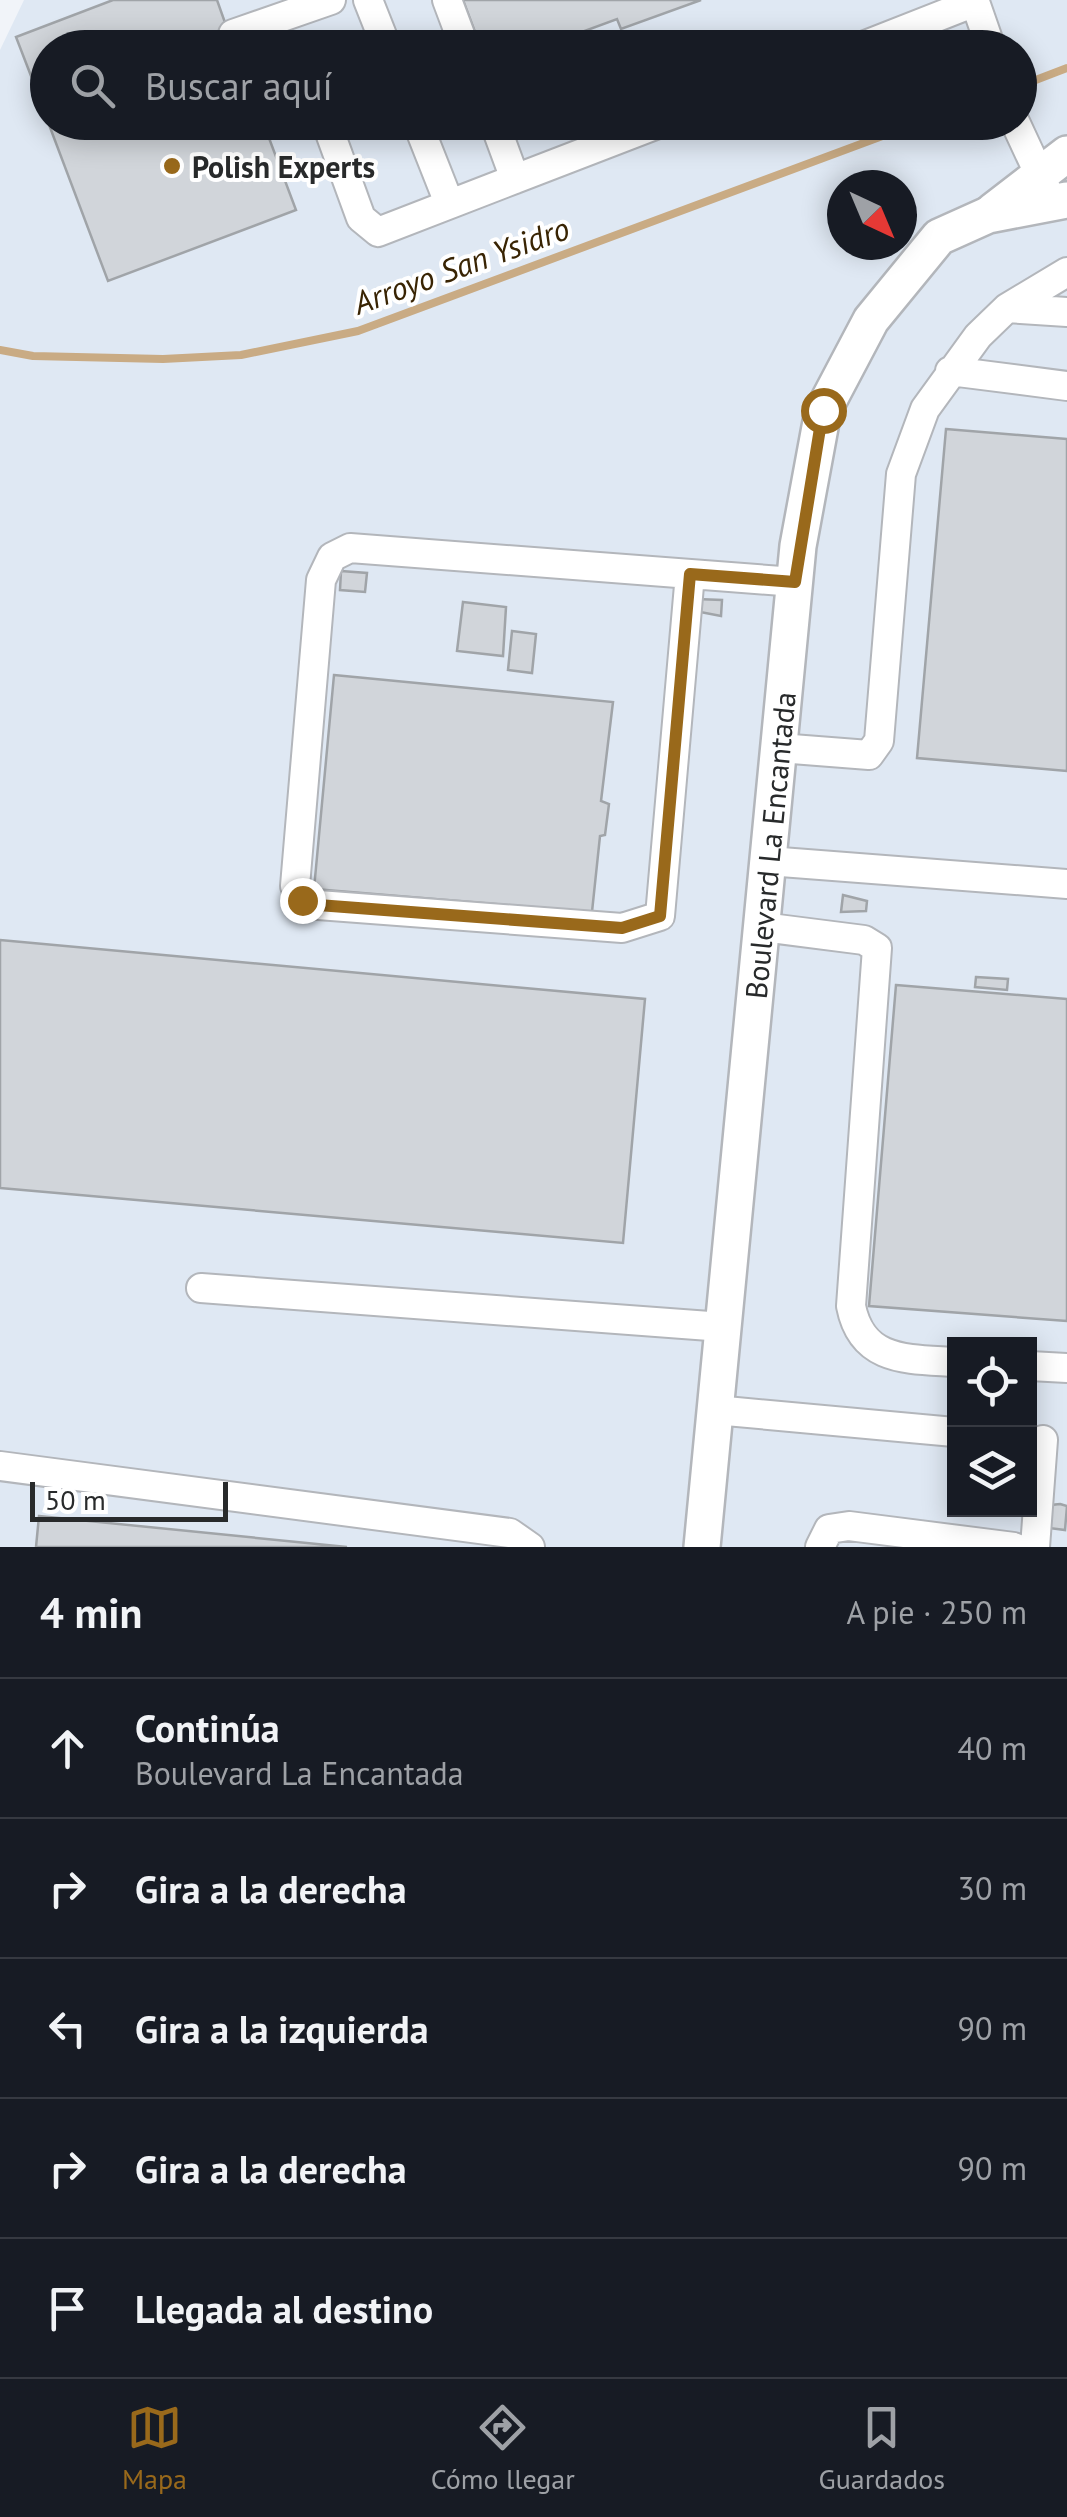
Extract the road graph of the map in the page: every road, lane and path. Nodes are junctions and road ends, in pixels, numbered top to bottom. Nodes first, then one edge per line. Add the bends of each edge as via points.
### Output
1 (331, 0) edge
2 (368, 0) edge
3 (447, 0) edge
4 (978, 1) edge
5 (245, 30) edge
6 (380, 30) edge
7 (458, 30) edge
8 (904, 30) edge
9 (986, 30) edge
10 (333, 140) edge
11 (424, 140) edge
12 (501, 140) edge
13 (617, 140) edge
14 (1023, 140) edge
15 (1067, 154) edge
16 (516, 179) junction
17 (1053, 193) edge
18 (450, 204) junction
19 (1067, 272) edge
20 (1007, 308) junction
21 (1067, 312) edge
22 (950, 371) junction
23 (1067, 386) edge
24 (690, 574) junction
25 (795, 582) junction
26 (779, 748) junction
27 (768, 861) junction
28 (1067, 884) edge
29 (762, 927) junction
30 (201, 1288) dead end
31 (723, 1326) junction
32 (947, 1362) edge
33 (1037, 1366) edge
34 (1067, 1368) edge
35 (715, 1410) junction
36 (947, 1431) edge
37 (1046, 1440) edge
38 (0, 1466) edge
39 (530, 1547) edge
40 (702, 1547) edge
41 (820, 1547) edge
42 (1014, 1547) edge
43 (1035, 1547) edge

1 - 5 lane
2 - 6 lane
3 - 7 lane
4 - 8 lane
4 - 9 lane
10 - 18 lane via 368,227 378,232
11 - 18 lane
12 - 16 lane
13 - 16 lane
14 - 17 lane
15 - 17 main road, Boulevard La Encantada
16 - 18 lane
17 - 25 main road, Boulevard La Encantada via 939,237 871,320 823,410
19 - 20 lane
20 - 21 lane
20 - 22 lane
22 - 23 lane
22 - 26 lane via 925,408 900,474 880,741 869,755
24 - 24 lane via 350,548 332,558 321,580 296,886 302,900 622,928 660,916
24 - 25 lane
25 - 26 main road, Boulevard La Encantada
26 - 27 main road, Boulevard La Encantada
27 - 28 lane
27 - 29 main road, Boulevard La Encantada
29 - 31 main road, Boulevard La Encantada
29 - 32 lane via 864,940 877,948 851,1306 856,1332 871,1345 908,1359
30 - 31 lane
31 - 35 main road, Boulevard La Encantada
33 - 34 lane
35 - 36 lane
35 - 40 main road, Boulevard La Encantada
37 - 43 lane
38 - 39 lane via 510,1534
41 - 42 lane via 829,1529 850,1526

